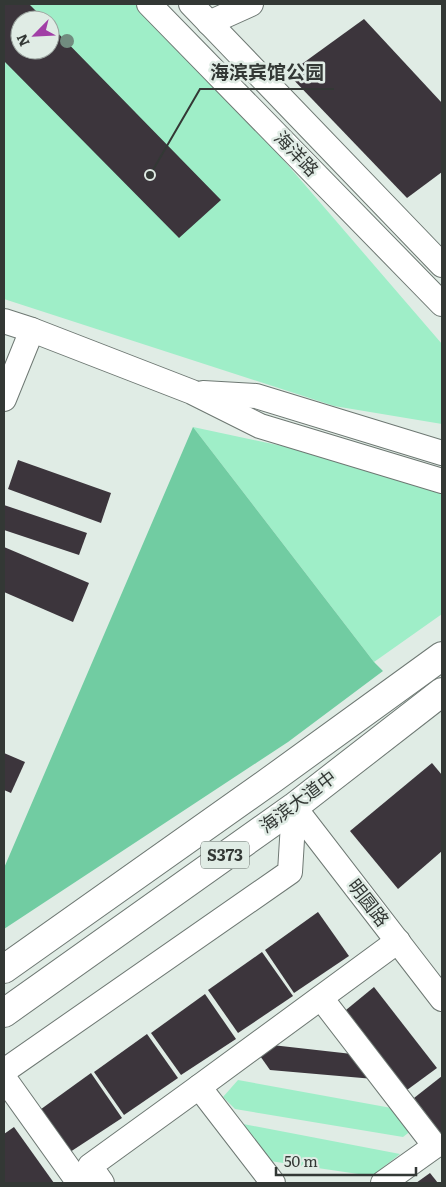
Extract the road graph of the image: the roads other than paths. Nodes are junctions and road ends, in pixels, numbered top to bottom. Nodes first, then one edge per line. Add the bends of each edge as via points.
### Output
1 (149, 4) edge
2 (191, 4) edge
3 (250, 4) edge
4 (209, 23) junction
5 (442, 265) edge
6 (442, 304) edge
7 (4, 321) edge
8 (32, 330) junction
9 (192, 392) junction
10 (4, 399) edge
11 (442, 453) edge
12 (442, 481) edge
13 (442, 656) edge
14 (442, 692) edge
15 (442, 701) edge
16 (396, 728) junction
17 (294, 806) junction
18 (398, 941) junction
19 (4, 969) edge
20 (320, 998) junction
21 (442, 999) edge
22 (4, 1013) edge
23 (4, 1071) edge
24 (4, 1078) edge
25 (199, 1086) junction
26 (79, 1183) edge
27 (102, 1183) edge
28 (273, 1183) edge
29 (384, 1183) edge

1 - 6 street, 海洋路
2 - 4 street, 海洋路
3 - 4 street
4 - 5 street, 海洋路
7 - 8 street
8 - 9 street
8 - 10 street
9 - 11 street via 256,396
9 - 12 street via 260,426
13 - 19 main road, 海滨大道中 / S373
14 - 16 main road, 海滨大道中 / S373
15 - 16 main road
16 - 17 main road, 海滨大道中 / S373
17 - 18 street, 明圆路
17 - 22 main road, 海滨大道中 / S373
17 - 23 street via 290,872
18 - 20 street
18 - 21 street, 明圆路
20 - 25 street
20 - 29 street via 435,1146
24 - 26 street
25 - 27 street via 90,1166
25 - 28 street

